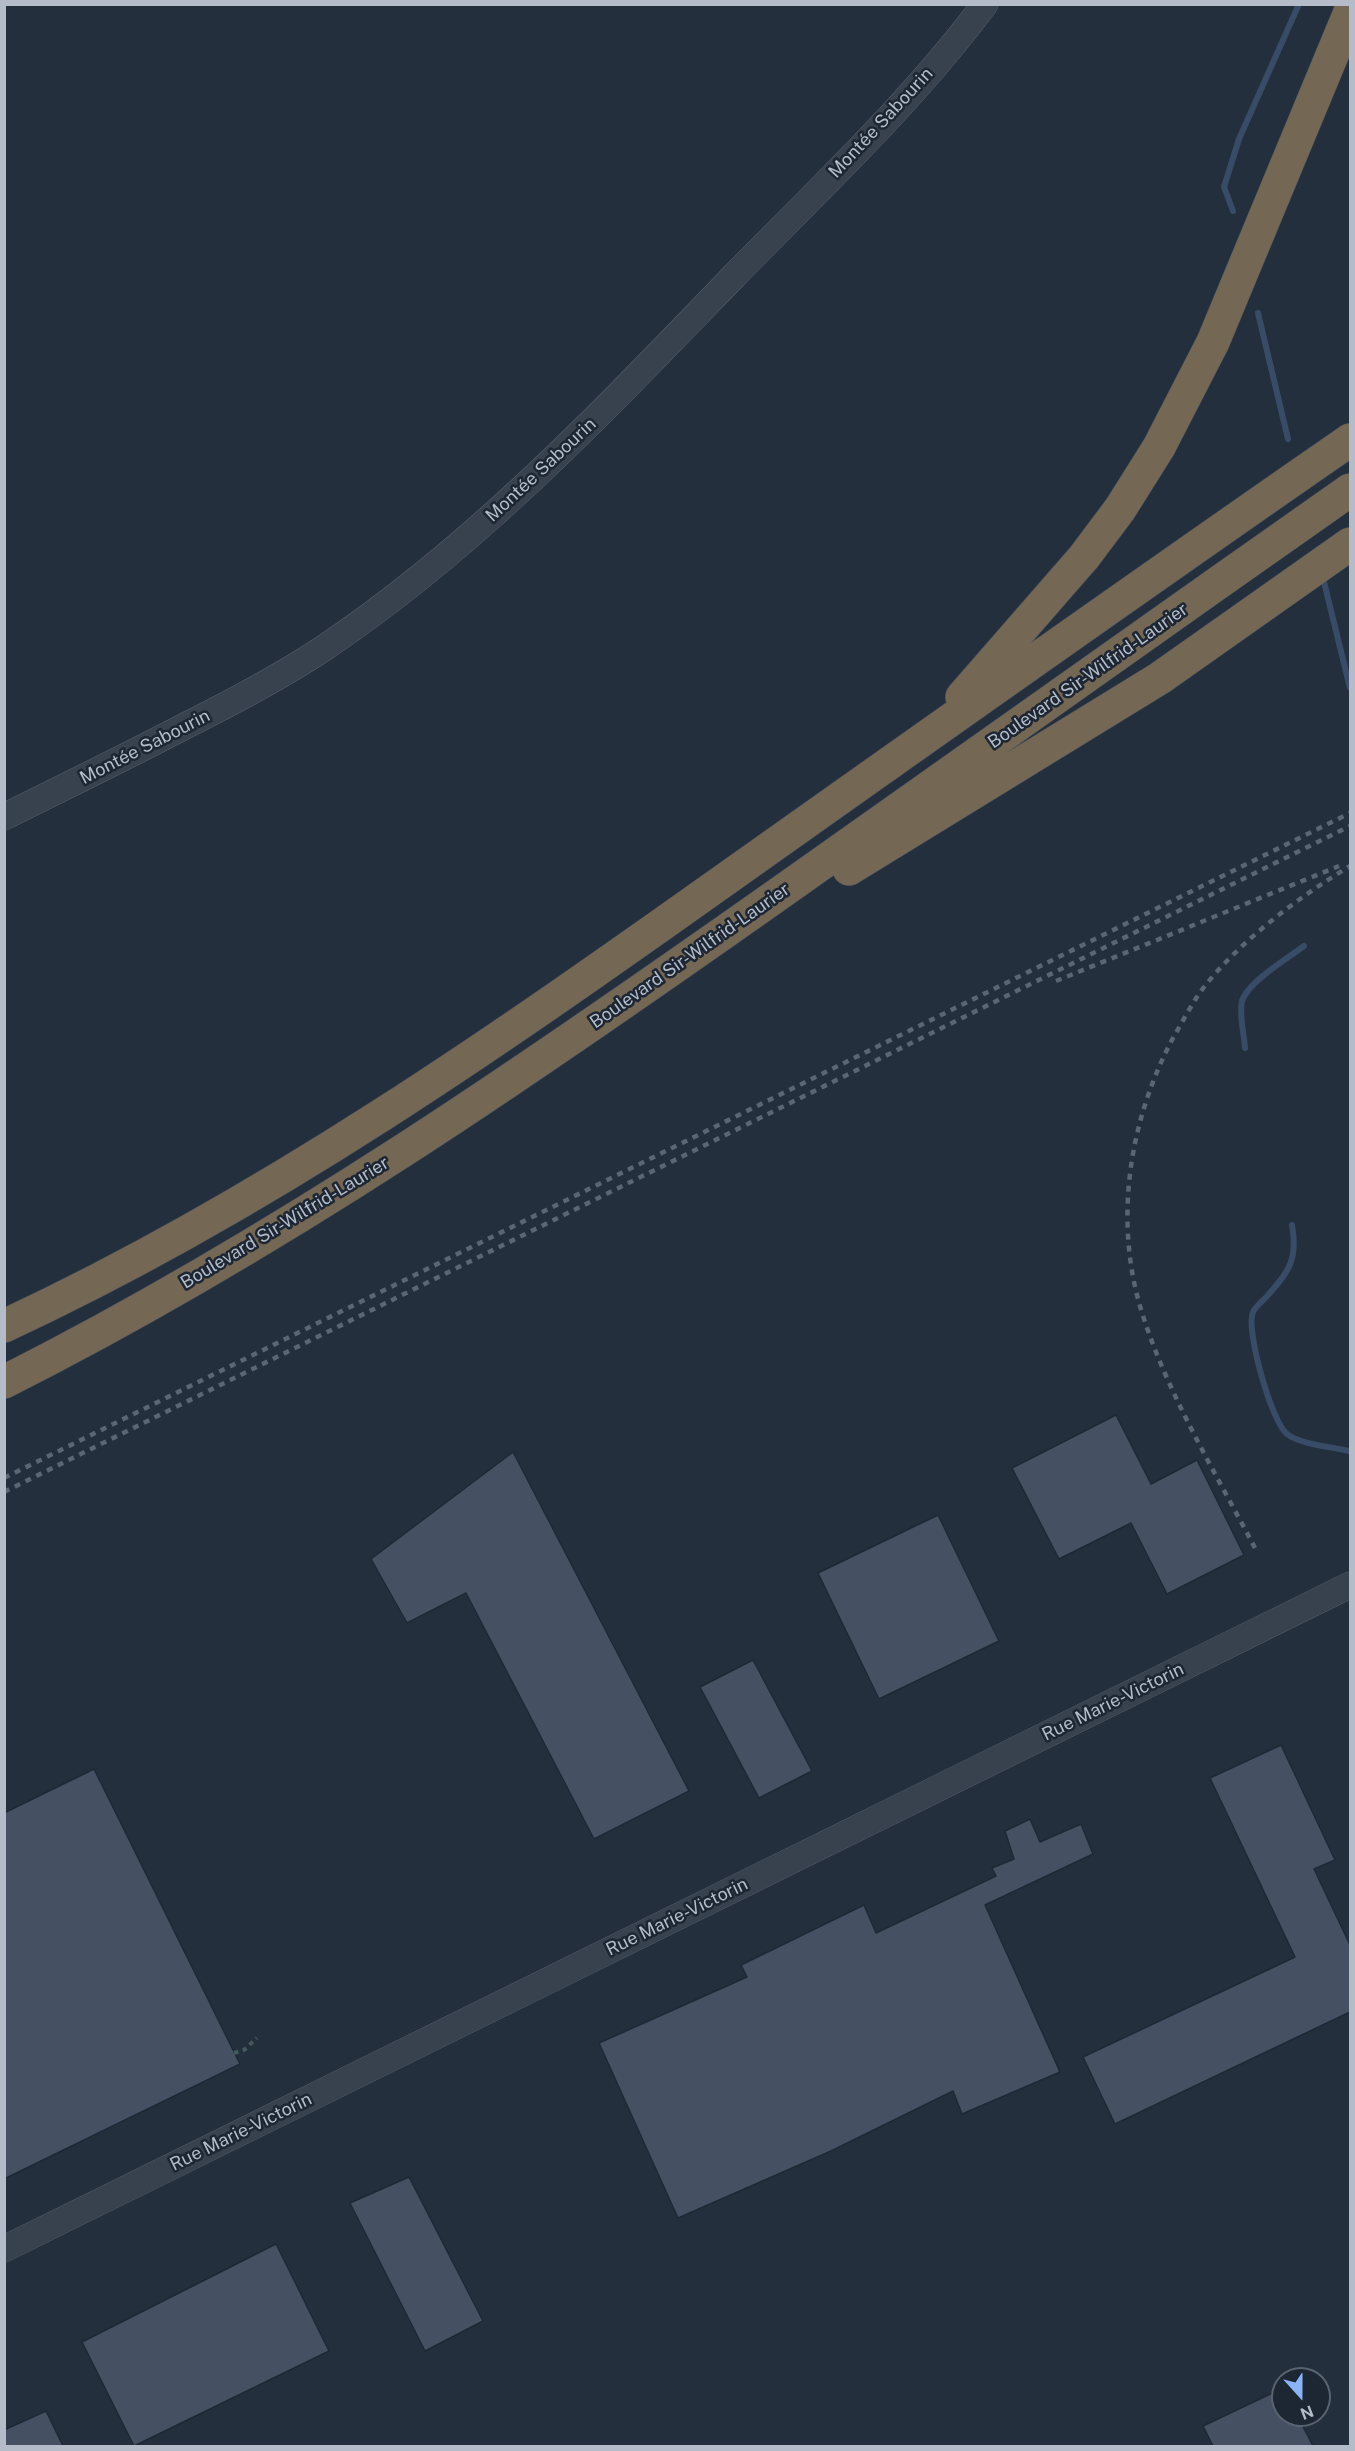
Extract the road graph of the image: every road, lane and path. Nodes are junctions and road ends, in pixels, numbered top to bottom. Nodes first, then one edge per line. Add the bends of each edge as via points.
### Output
1 (985, 4) edge
2 (1350, 12) edge
3 (1350, 440) edge
4 (1350, 490) edge
5 (1350, 544) edge
6 (930, 734) junction
7 (4, 817) edge
8 (600, 1020) junction
9 (4, 1326) edge
10 (4, 1382) edge
11 (1350, 1585) edge
12 (257, 2038) dead end
13 (234, 2053) dead end
14 (4, 2249) edge

1 - 7 street, Montée Sabourin via 909,95 695,317 542,471 453,550 372,615 298,665 235,701
2 - 6 highway via 1213,342 1159,447 1084,557
3 - 6 highway
4 - 8 highway, Boulevard Sir-Wilfrid-Laurier
5 - 8 highway via 1152,684
6 - 9 highway via 561,995 350,1134 174,1241
8 - 10 highway, Boulevard Sir-Wilfrid-Laurier via 356,1181 231,1258
11 - 14 street, Rue Marie-Victorin
12 - 13 path

